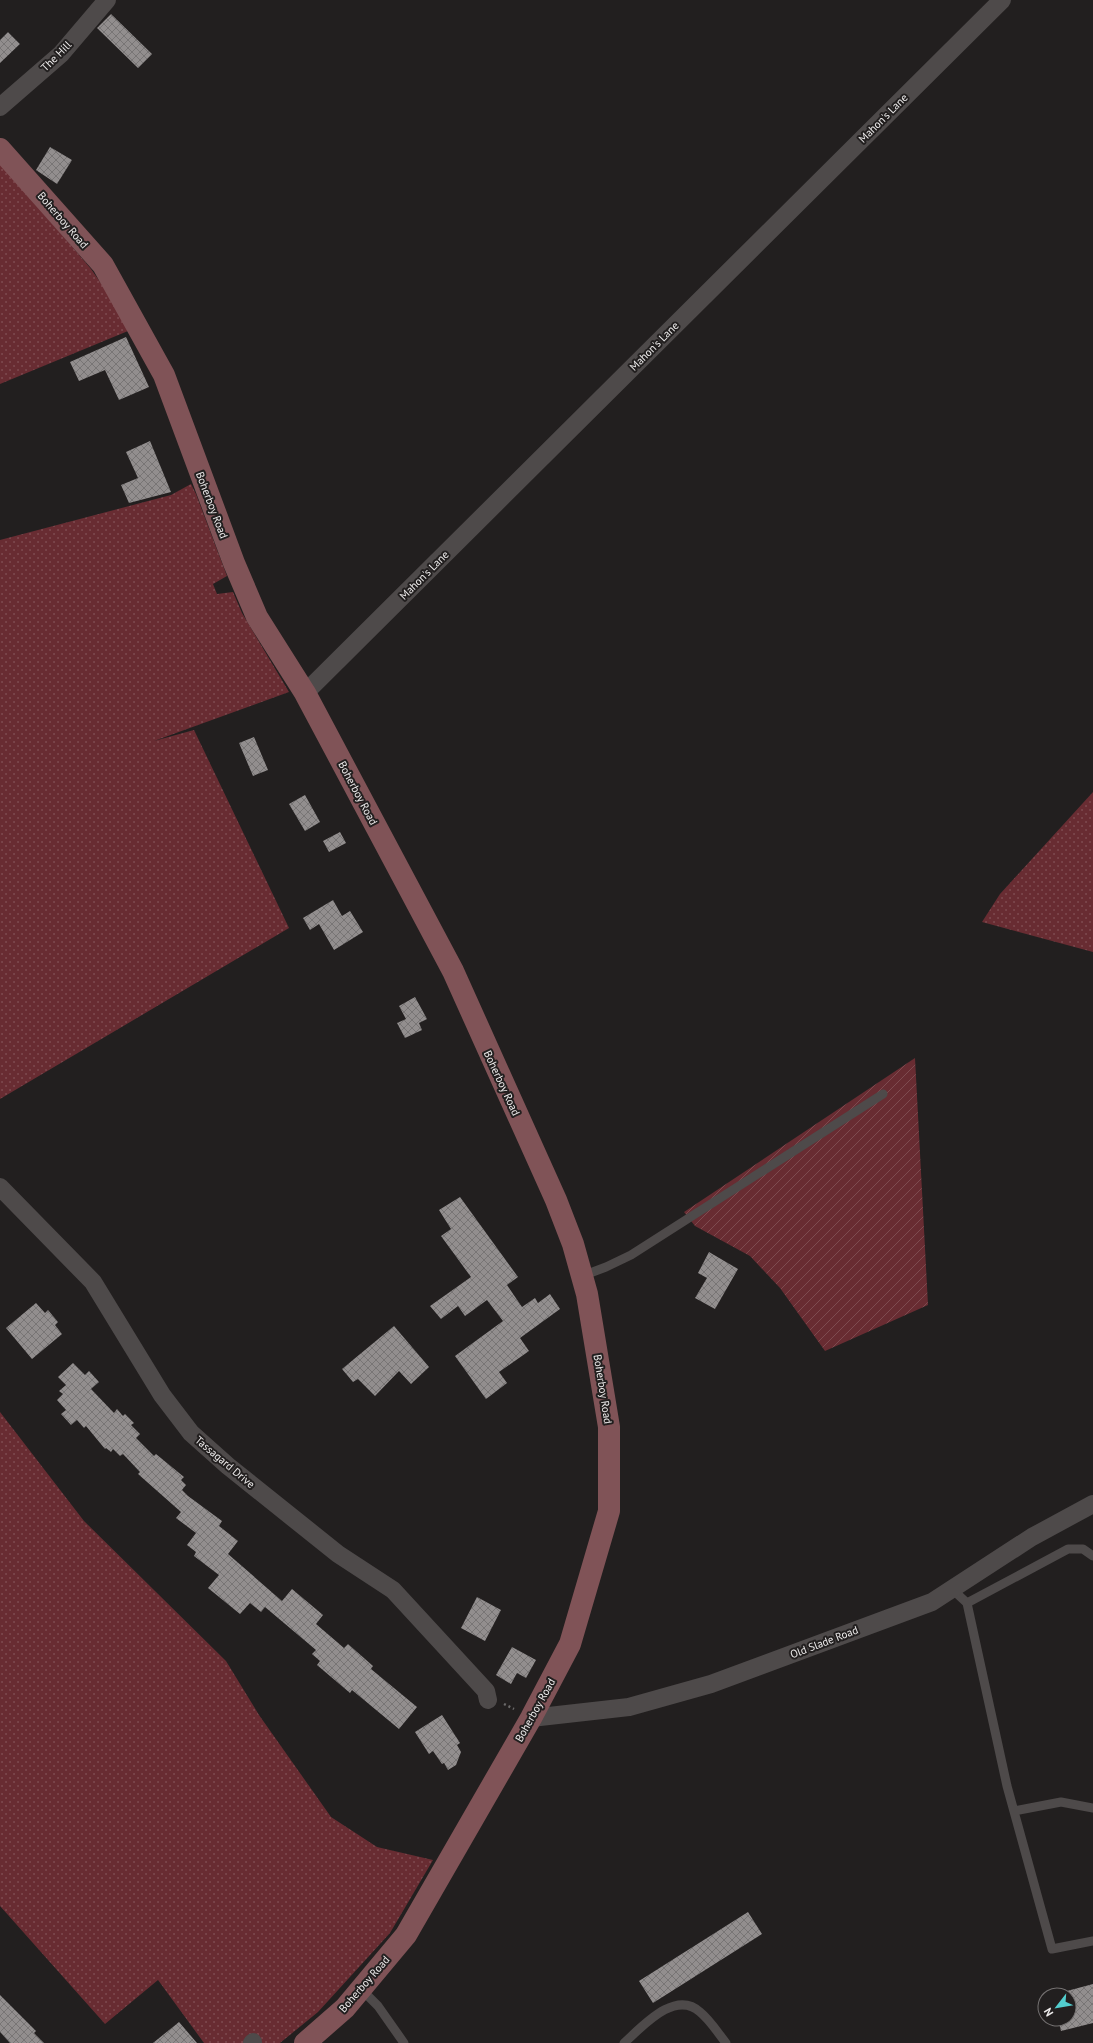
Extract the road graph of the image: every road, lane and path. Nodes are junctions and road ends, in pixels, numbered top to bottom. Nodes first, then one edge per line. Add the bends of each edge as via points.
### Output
1 (107, 0) edge
2 (1002, 0) edge
3 (0, 107) edge
4 (0, 149) edge
5 (305, 693) junction
6 (883, 1094) dead end
7 (0, 1187) edge
8 (582, 1276) junction
9 (1093, 1504) edge
10 (1093, 1556) edge
11 (952, 1589) junction
12 (967, 1603) junction
13 (488, 1700) joint
14 (531, 1718) junction
15 (1093, 1808) edge
16 (1014, 1811) junction
17 (1093, 1941) edge
18 (362, 1990) junction
19 (305, 2043) edge
20 (404, 2043) edge
21 (624, 2043) edge
22 (726, 2043) edge

1 - 3 street, The Hill via 61,54
2 - 5 street, Mahon's Lane
4 - 5 street, Boherboy Road via 103,265 164,375 234,563 257,617
5 - 8 street, Boherboy Road via 453,971 556,1200
6 - 8 lane via 631,1255
7 - 13 street, Tassagard Drive via 93,1282 158,1389 191,1433 338,1554 393,1590 486,1691
8 - 14 street, Boherboy Road via 610,1427 609,1511 570,1644
9 - 11 street, Old Slade Road via 1032,1537
10 - 12 lane via 1083,1549 1068,1549
11 - 12 lane
11 - 14 street, Old Slade Road via 932,1602 711,1684 629,1707
12 - 16 lane
13 - 14 path via 498,1701
14 - 18 street, Boherboy Road via 406,1936
15 - 16 lane via 1062,1802
16 - 17 lane via 1052,1950
18 - 19 street, Boherboy Road
18 - 20 lane via 378,2006
21 - 22 lane via 669,2006 688,2005 700,2011

